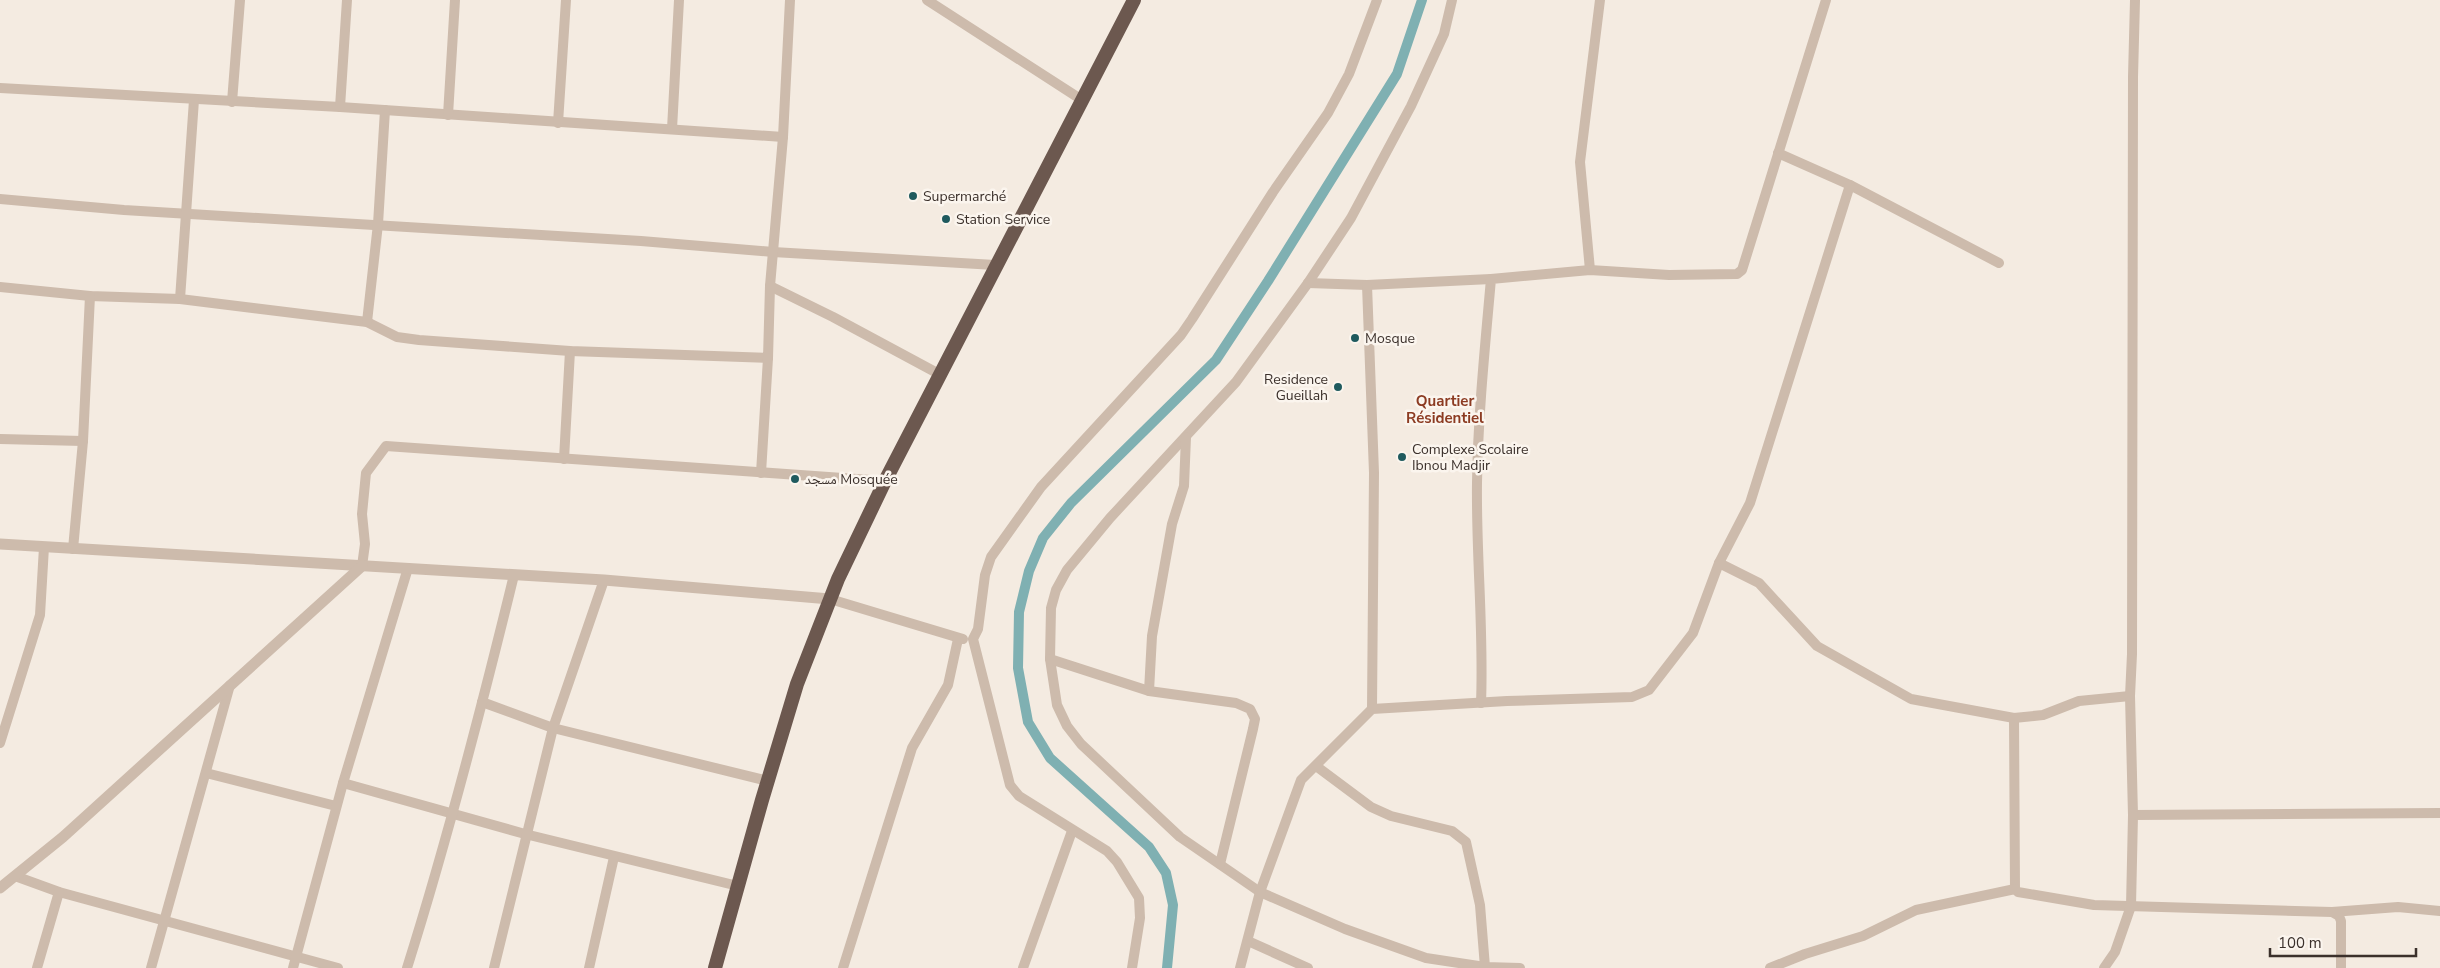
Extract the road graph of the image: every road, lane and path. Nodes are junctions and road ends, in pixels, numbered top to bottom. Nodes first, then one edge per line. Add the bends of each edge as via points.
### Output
1 (240, 0) edge
2 (347, 0) edge
3 (454, 0) edge
4 (566, 0) edge
5 (680, 0) edge
6 (790, 0) edge
7 (927, 0) edge
8 (1134, 0) edge
9 (1377, 0) edge
10 (1452, 0) edge
11 (1600, 0) edge
12 (1826, 0) edge
13 (2136, 0) edge
14 (0, 88) edge
15 (194, 100) junction
16 (1082, 100) junction
17 (232, 102) junction
18 (340, 107) junction
19 (385, 110) junction
20 (448, 115) junction
21 (558, 123) junction
22 (672, 129) junction
23 (783, 137) junction
24 (1778, 153) junction
25 (1850, 185) junction
26 (0, 199) edge
27 (186, 212) junction
28 (378, 224) junction
29 (773, 252) junction
30 (1999, 262) dead end
31 (995, 265) junction
32 (1590, 270) junction
33 (1490, 279) junction
34 (1308, 283) junction
35 (1367, 285) junction
36 (770, 286) junction
37 (0, 287) edge
38 (90, 296) junction
39 (180, 299) junction
40 (367, 322) junction
41 (570, 351) junction
42 (768, 358) junction
43 (940, 374) junction
44 (1186, 437) junction
45 (0, 439) edge
46 (83, 441) junction
47 (564, 459) junction
48 (761, 473) junction
49 (885, 481) junction
50 (0, 544) edge
51 (44, 547) junction
52 (73, 549) junction
53 (1719, 563) junction
54 (362, 566) junction
55 (408, 568) junction
56 (514, 575) junction
57 (604, 580) junction
58 (830, 599) junction
59 (958, 639) junction
60 (973, 640) junction
61 (1050, 660) junction
62 (230, 685) junction
63 (1149, 692) junction
64 (2130, 696) junction
65 (482, 702) junction
66 (1481, 703) junction
67 (1372, 709) junction
68 (0, 710) edge
69 (2014, 718) junction
70 (7, 719) junction
71 (553, 728) junction
72 (0, 743) edge
73 (1316, 766) junction
74 (206, 773) junction
75 (768, 781) junction
76 (343, 783) junction
77 (336, 806) junction
78 (452, 812) junction
79 (2440, 813) edge
80 (2133, 815) junction
81 (1072, 831) junction
82 (526, 834) junction
83 (614, 856) junction
84 (1220, 864) junction
85 (15, 876) junction
86 (738, 886) junction
87 (0, 888) edge
88 (2015, 889) junction
89 (59, 892) junction
90 (1260, 892) junction
91 (2131, 906) junction
92 (2440, 911) edge
93 (2332, 912) junction
94 (165, 921) junction
95 (1248, 941) junction
96 (297, 955) junction
97 (1485, 967) edge
98 (37, 968) edge
99 (152, 968) edge
100 (293, 968) edge
101 (338, 968) edge
102 (407, 968) edge
103 (494, 968) edge
104 (589, 968) edge
105 (715, 968) edge
106 (843, 968) edge
107 (1022, 968) edge
108 (1132, 968) edge
109 (1240, 968) edge
110 (1308, 968) edge
111 (1520, 968) edge
112 (1770, 968) edge
113 (2104, 968) edge
114 (2340, 968) edge

1 - 17 street
2 - 18 street
3 - 20 street
4 - 21 street
5 - 22 street
6 - 23 street
7 - 16 street
8 - 16 highway
9 - 60 street via 1349,74 1328,113 1181,335 1041,487 991,557 985,575 978,629
10 - 34 street via 1444,34 1411,106 1352,218
11 - 32 street via 1580,162
12 - 24 street
13 - 64 street
14 - 15 street
15 - 17 street
15 - 27 street
16 - 31 highway
17 - 18 street
18 - 19 street
19 - 20 street
19 - 28 street
20 - 21 street
21 - 22 street
22 - 23 street
23 - 29 street
24 - 25 street
24 - 32 street via 1742,270 1737,274 1669,275
25 - 30 street
25 - 53 street via 1750,503
26 - 27 street
27 - 28 street
27 - 39 street
28 - 29 street
28 - 40 street
29 - 31 street
29 - 36 street
31 - 43 highway
32 - 33 street
33 - 35 street
33 - 66 street via 1478,429
34 - 35 street
34 - 44 street via 1236,382
35 - 67 street via 1374,473
36 - 42 street
36 - 43 street
37 - 38 street
38 - 39 street
38 - 46 street
39 - 40 street
40 - 41 street via 398,337
41 - 42 street
41 - 47 street
42 - 48 street
43 - 49 highway
44 - 61 street via 1066,570 1051,608
44 - 63 street via 1184,486 1172,524 1152,636
45 - 46 street
46 - 52 street
47 - 48 street
47 - 54 street via 386,446 366,473
48 - 49 street
49 - 58 highway
50 - 51 street
51 - 52 street
51 - 70 street via 40,615
52 - 54 street
53 - 66 street via 1693,633 1649,690 1632,698
53 - 69 street via 1759,583 1817,646 1911,699
54 - 55 street
54 - 62 street
55 - 56 street
55 - 76 street
56 - 57 street
56 - 65 street
57 - 58 street
57 - 71 street
58 - 59 street
58 - 75 highway via 797,684
59 - 60 street
59 - 106 street via 948,685 912,748
60 - 81 street via 1013,791
61 - 63 street
61 - 84 street via 1057,705 1066,726 1180,837
62 - 74 street
62 - 85 street via 63,837
63 - 84 street via 1236,703 1250,710 1255,719
64 - 69 street via 2079,701 2043,715
64 - 80 street
65 - 71 street
65 - 78 street
66 - 67 street
67 - 73 street
68 - 70 street
69 - 88 street
70 - 72 street
71 - 75 street
71 - 82 street
73 - 90 street via 1300,780
73 - 97 street via 1371,808 1452,831 1466,842 1480,905
74 - 77 street
74 - 94 street
75 - 86 highway
76 - 77 street
76 - 78 street
77 - 96 street
78 - 82 street
78 - 102 street
79 - 80 street
80 - 91 street
81 - 107 street
81 - 108 street via 1112,856 1139,898 1140,918
82 - 83 street
82 - 103 street
83 - 86 street
83 - 104 street
84 - 90 street
85 - 87 street
85 - 89 street
86 - 105 highway
88 - 91 street via 2084,903
88 - 112 street via 1916,910 1863,936
89 - 94 street
89 - 98 street
90 - 95 street
90 - 97 street via 1390,946 1426,958
91 - 93 street
91 - 113 street via 2115,952
92 - 93 street via 2398,907
93 - 114 street via 2342,921
94 - 96 street
94 - 99 street
95 - 109 street
95 - 110 street
96 - 100 street
96 - 101 street
97 - 111 street

